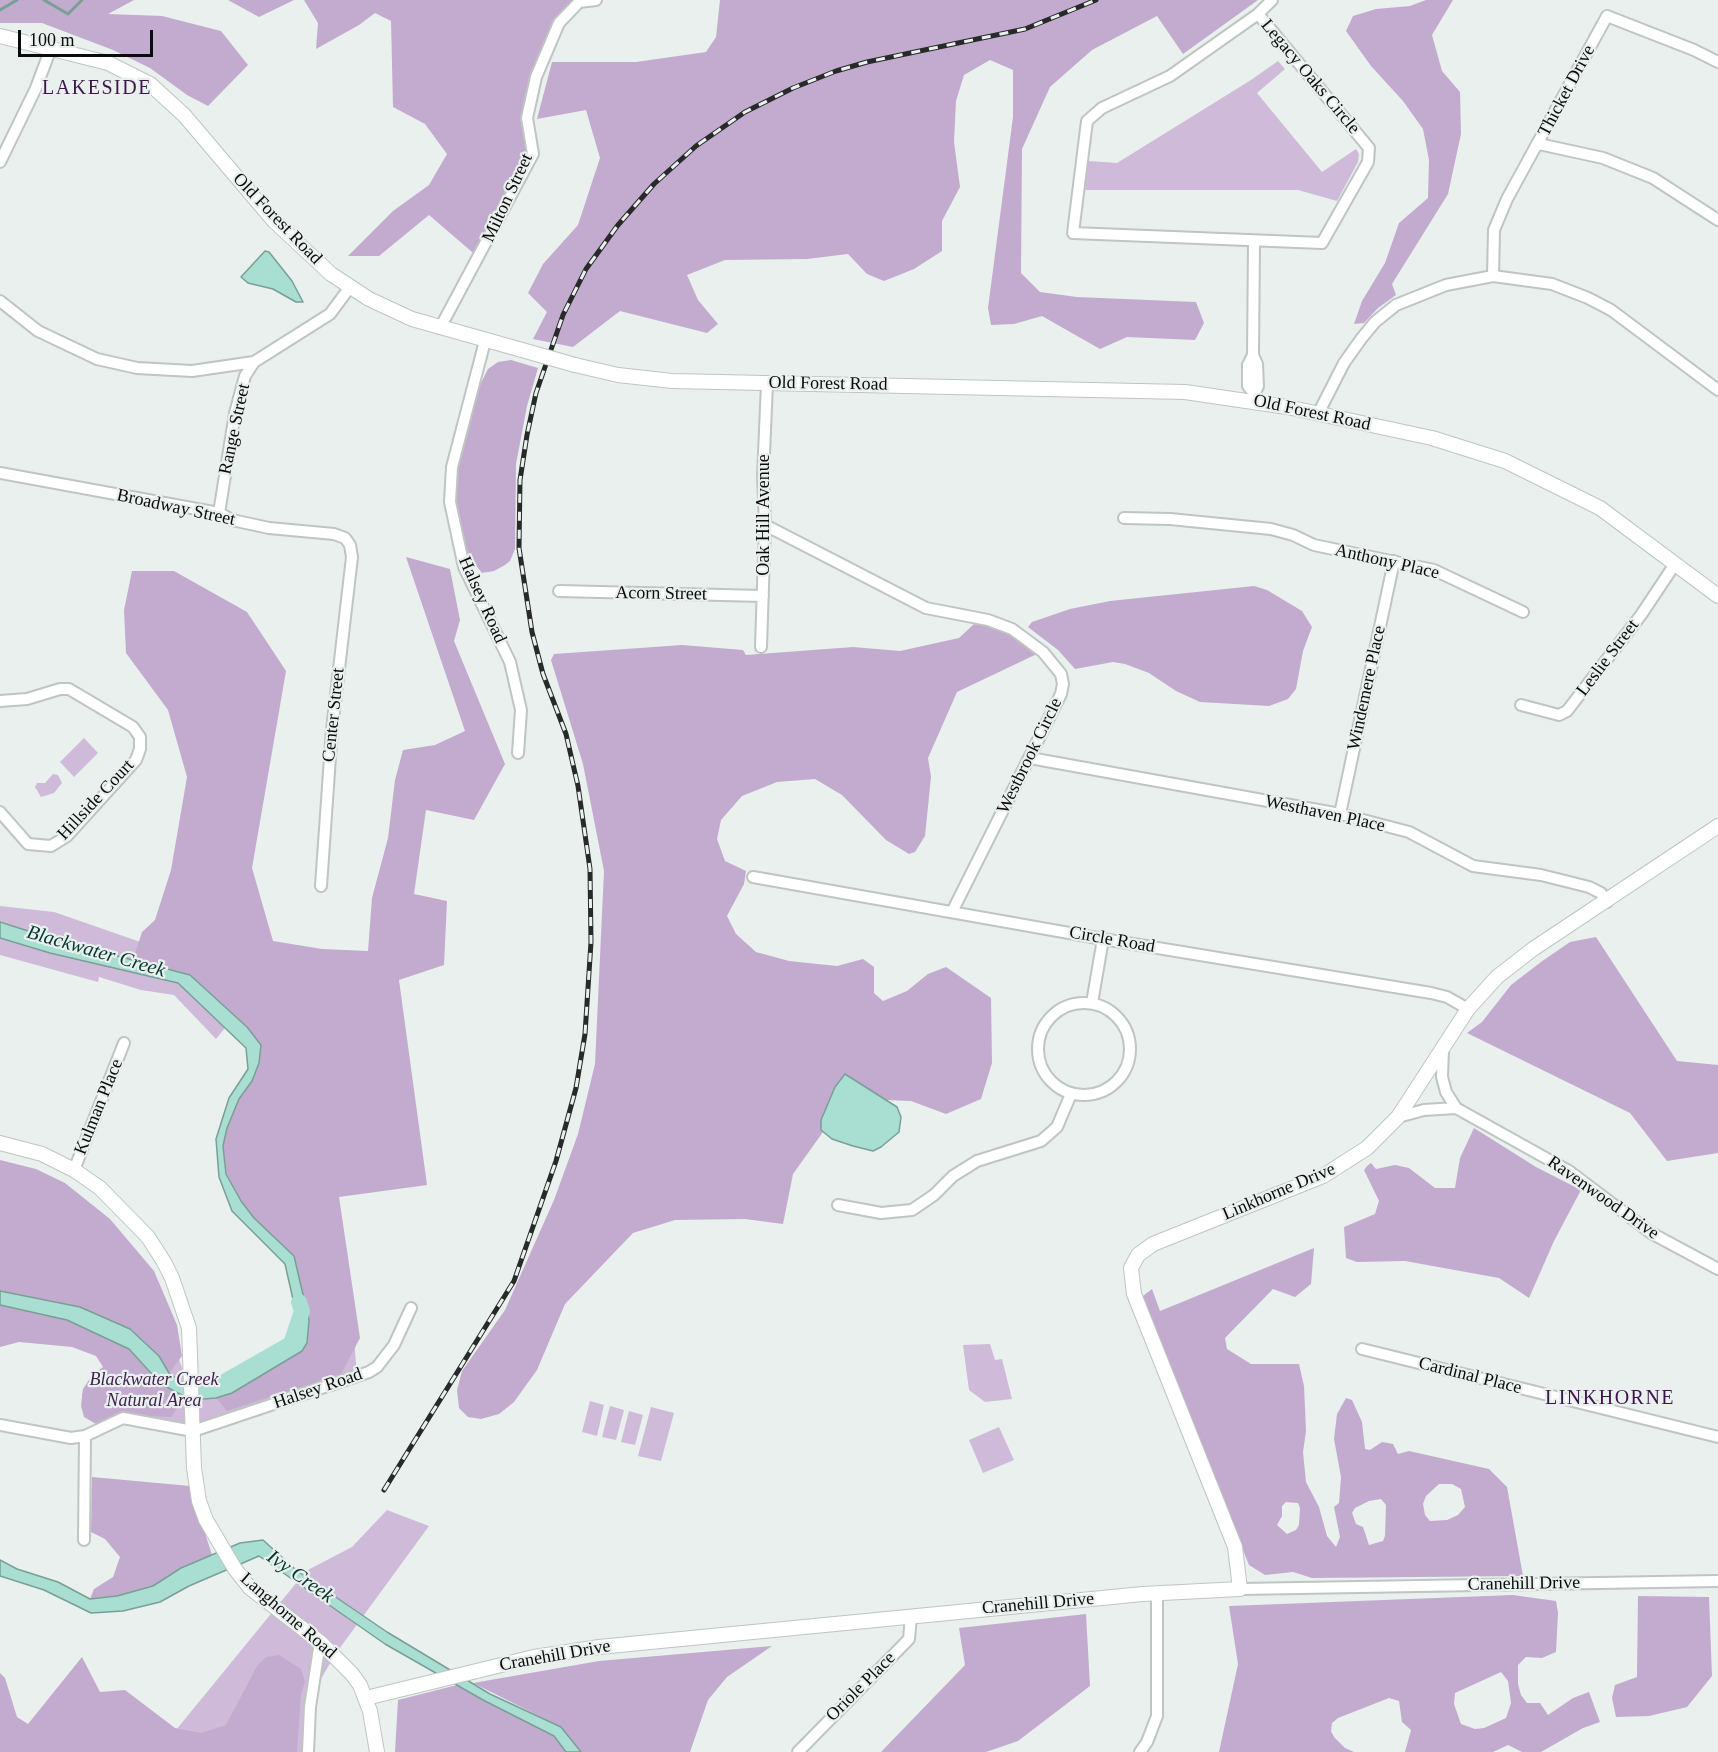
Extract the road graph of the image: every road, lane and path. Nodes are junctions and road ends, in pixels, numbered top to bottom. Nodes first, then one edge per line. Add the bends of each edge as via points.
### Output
1 (596, 0) edge
2 (1272, 0) edge
3 (580, 1) edge
4 (1258, 14) junction
5 (0, 36) edge
6 (51, 48) junction
7 (1718, 62) edge
8 (1539, 144) junction
9 (0, 162) edge
10 (1718, 220) edge
11 (1254, 242) junction
12 (1493, 276) junction
13 (350, 287) junction
14 (0, 301) edge
15 (440, 328) junction
16 (485, 341) junction
17 (254, 362) junction
18 (767, 384) junction
19 (1718, 390) edge
20 (1253, 396) junction
21 (1318, 414) junction
22 (0, 473) edge
23 (219, 513) junction
24 (1124, 518) dead end
25 (765, 525) junction
26 (350, 544) joint
27 (1395, 561) junction
28 (1675, 564) junction
29 (559, 591) dead end
30 (763, 596) junction
31 (1718, 596) edge
32 (1523, 612) dead end
33 (761, 647) dead end
34 (0, 701) edge
35 (1521, 705) dead end
36 (518, 753) dead end
37 (1030, 758) junction
38 (0, 812) edge
39 (1340, 814) junction
40 (1718, 826) edge
41 (753, 877) dead end
42 (321, 886) dead end
43 (1607, 902) junction
44 (952, 912) junction
45 (1103, 939) junction
46 (1092, 1004) junction
47 (1468, 1009) junction
48 (124, 1043) dead end
49 (1443, 1050) junction
50 (1071, 1094) junction
51 (1456, 1108) junction
52 (1398, 1117) junction
53 (0, 1143) edge
54 (74, 1170) junction
55 (838, 1205) dead end
56 (1718, 1269) edge
57 (411, 1308) dead end
58 (1362, 1348) dead end
59 (0, 1425) edge
60 (193, 1427) junction
61 (85, 1436) junction
62 (1718, 1437) edge
63 (84, 1540) dead end
64 (1718, 1581) edge
65 (1240, 1589) junction
66 (1157, 1593) junction
67 (911, 1616) junction
68 (320, 1642) junction
69 (366, 1698) junction
70 (308, 1752) edge
71 (377, 1752) edge
72 (798, 1752) edge
73 (1140, 1752) edge

1 - 3 street
2 - 4 street
3 - 15 street, Milton Street via 559,23 536,77 527,118 533,154
4 - 11 street, Legacy Oaks Circle via 1369,148 1368,162 1322,243
4 - 11 street, Legacy Oaks Circle via 1170,76 1102,108 1087,121 1073,233
5 - 6 main road, Old Forest Road
6 - 9 street
6 - 13 main road, Old Forest Road via 108,63 150,84 184,115 294,242
7 - 8 street, Thicket Drive via 1607,16
8 - 10 street via 1603,158 1653,178
8 - 12 street, Thicket Drive via 1494,230
11 - 20 street via 1253,355 1248,365 1248,386
12 - 19 street via 1544,283 1588,298 1611,310
12 - 21 street via 1446,285 1396,305 1361,339
13 - 15 main road, Old Forest Road via 391,310
13 - 17 street, Range Street via 330,314
14 - 17 street via 38,331 97,359 137,368 192,371
15 - 16 main road, Old Forest Road
16 - 18 main road, Old Forest Road, bridge via 635,378
16 - 36 street, Halsey Road via 452,466 450,502 464,567 510,662 521,710
17 - 23 street, Range Street via 245,376 235,413
18 - 20 main road, Old Forest Road
18 - 25 street, Oak Hill Avenue
20 - 21 main road, Old Forest Road
21 - 28 main road, Old Forest Road via 1451,443 1505,461 1600,508
22 - 23 street, Broadway Street
23 - 26 street, Broadway Street via 269,528 334,534
24 - 27 street, Anthony Place via 1271,529 1314,544
25 - 30 street, Oak Hill Avenue
25 - 37 street, Westbrook Circle via 926,608 1004,626 1043,652 1057,667 1063,684
26 - 42 street, Center Street via 352,557 332,729
27 - 32 street, Anthony Place via 1434,570
27 - 39 street, Windemere Place
28 - 31 main road, Old Forest Road
28 - 35 street, Leslie Street via 1567,711 1559,715
29 - 30 street, Acorn Street
30 - 33 street, Oak Hill Avenue
34 - 38 street, Hillside Court via 69,689 133,727 140,736 140,749 136,760 67,836 51,846 28,844
37 - 39 street, Westhaven Place
37 - 44 street, Westbrook Circle
39 - 43 street, Westhaven Place via 1409,832 1473,866 1541,875 1589,887 1602,893
40 - 43 main road, Linkhorne Drive
41 - 44 street, Circle Road
43 - 47 main road, Linkhorne Drive via 1511,965
44 - 45 street, Circle Road
45 - 46 street
45 - 47 street, Circle Road via 1431,993
46 - 50 street via 1077,1003 1051,1016 1038,1042 1038,1057 1045,1071
46 - 50 street via 1104,1007 1123,1025 1128,1037 1128,1063 1118,1079 1102,1091
47 - 49 main road, Linkhorne Drive
48 - 54 street, Kulman Place
49 - 51 street via 1446,1092
49 - 52 main road, Linkhorne Drive
50 - 55 street via 1057,1127 1041,1141 977,1161 912,1210 881,1213
51 - 52 street
51 - 56 street, Ravenwood Drive via 1569,1171 1651,1233
52 - 65 main road, Linkhorne Drive via 1366,1148 1323,1176 1153,1244 1138,1255 1131,1268 1134,1294 1234,1547
53 - 54 main road, Langhorne Road via 42,1154
54 - 60 main road, Langhorne Road via 126,1212 148,1237 172,1278 189,1328
57 - 60 street, Halsey Road via 394,1345 369,1372
58 - 62 street, Cardinal Place
59 - 61 street
60 - 61 street via 123,1418
60 - 68 main road, Langhorne Road via 199,1501 216,1539 235,1569 270,1605
61 - 63 street
64 - 65 street, Cranehill Drive
65 - 66 main road, Cranehill Drive
66 - 67 main road, Cranehill Drive
66 - 73 street via 1157,1716
67 - 69 main road, Cranehill Drive via 599,1647 534,1657
67 - 72 street, Oriole Place via 909,1639
68 - 69 main road, Langhorne Road via 352,1674
68 - 70 street
69 - 71 main road, Langhorne Road

